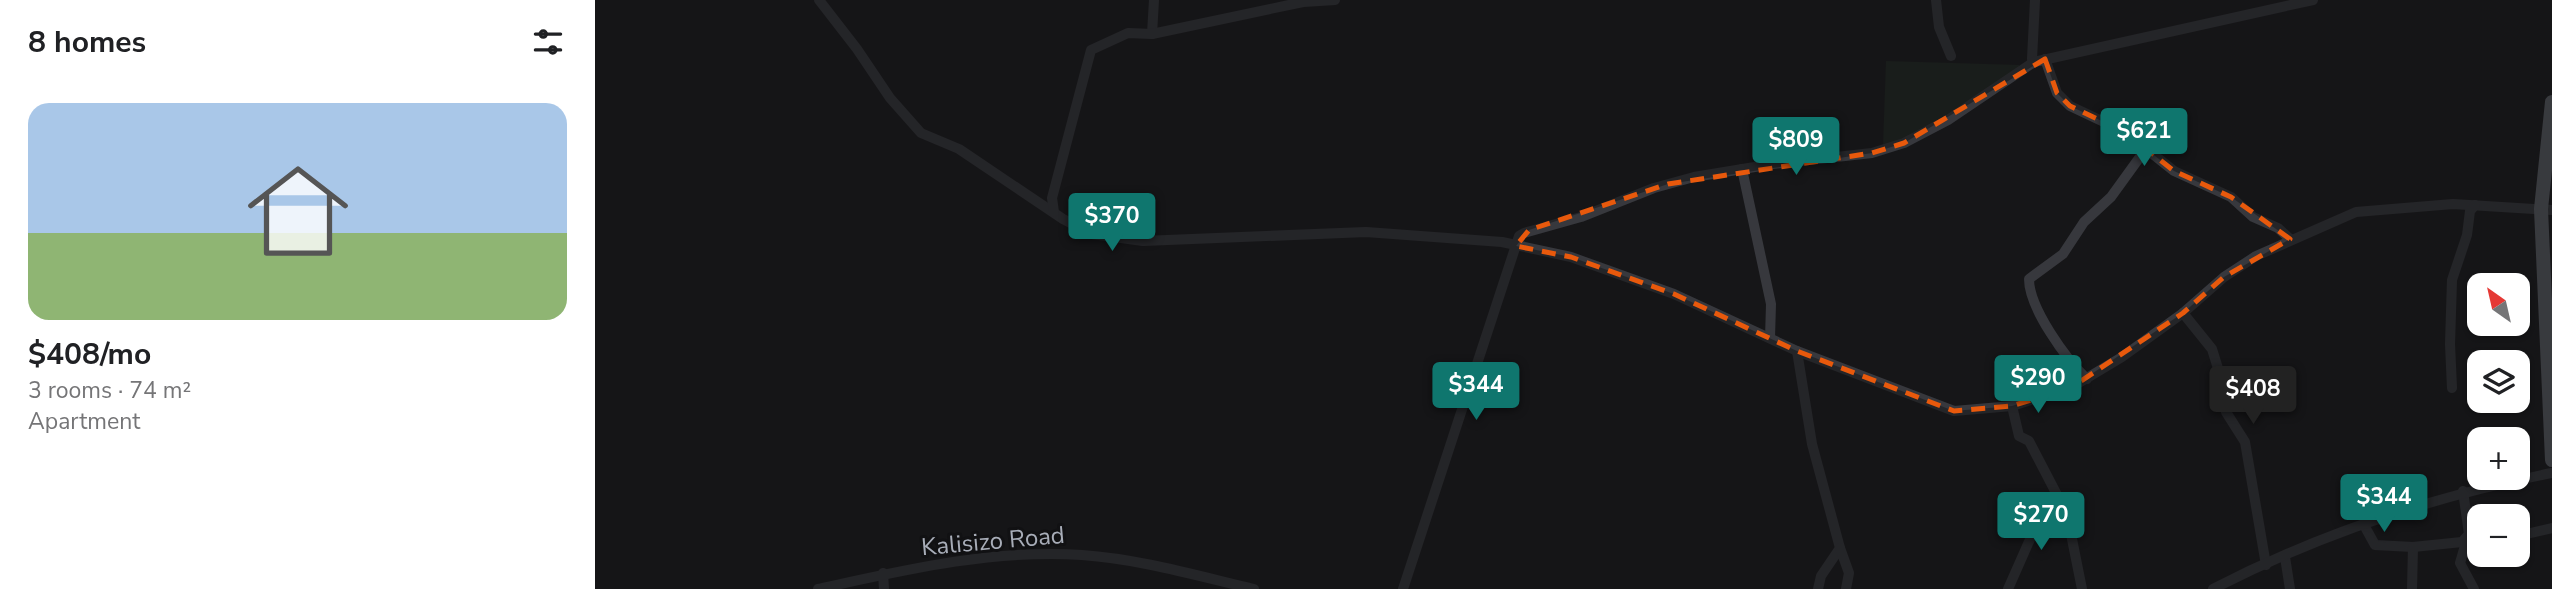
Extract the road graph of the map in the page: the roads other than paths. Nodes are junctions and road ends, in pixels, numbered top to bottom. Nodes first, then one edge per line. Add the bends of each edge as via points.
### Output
1 (819, 0) edge
2 (1154, 0) edge
3 (1335, 0) edge
4 (1936, 0) edge
5 (2035, 0) edge
6 (2313, 0) edge
7 (1152, 34) junction
8 (1951, 56) dead end
9 (2032, 59) dead end
10 (2045, 59) junction
11 (2552, 102) edge
12 (2145, 150) junction
13 (1742, 169) junction
14 (2475, 205) junction
15 (2546, 210) edge
16 (1053, 212) junction
17 (2290, 239) junction
18 (1516, 246) junction
19 (2183, 313) junction
20 (1770, 338) junction
21 (1797, 351) junction
22 (2087, 379) junction
23 (2452, 388) dead end
24 (2012, 407) junction
25 (2551, 432) edge
26 (2552, 460) edge
27 (2552, 473) edge
28 (2463, 491) junction
29 (2060, 505) junction
30 (2364, 525) junction
31 (2552, 528) edge
32 (2530, 533) edge
33 (2467, 539) junction
34 (2413, 547) junction
35 (1840, 548) junction
36 (2285, 557) junction
37 (2266, 565) junction
38 (883, 573) junction
39 (821, 589) edge
40 (884, 589) edge
41 (1254, 589) edge
42 (1403, 589) edge
43 (1818, 589) edge
44 (1846, 589) edge
45 (2008, 589) edge
46 (2082, 589) edge
47 (2213, 589) edge
48 (2290, 589) edge
49 (2411, 589) edge
50 (2474, 589) edge

1 - 16 street via 921,134 971,155
2 - 7 street
3 - 7 street via 1303,2
4 - 8 street via 1939,27
5 - 9 street
6 - 10 street
7 - 16 street via 1128,33 1091,50 1052,198
10 - 12 street via 2063,100 2125,132
10 - 13 street via 1905,143 1872,153
11 - 15 highway
12 - 17 street via 2174,171 2231,197 2253,217
12 - 22 street via 2063,254 2029,279 2039,313 2070,364
13 - 18 street via 1654,188 1524,233
13 - 20 street via 1771,304
14 - 15 street
14 - 17 street via 2367,209 2301,239
14 - 23 street via 2452,280
15 - 25 highway
16 - 18 street via 1092,234 1143,241 1366,232
17 - 19 street via 2224,277
18 - 20 street via 1571,257 1674,294
18 - 42 street
19 - 22 street
19 - 37 street via 2212,349 2229,404 2226,412 2245,442
20 - 21 street
21 - 24 street via 1954,411
21 - 35 street via 1812,444
22 - 24 street
24 - 29 street via 2019,436 2029,440
25 - 26 highway
27 - 28 street
28 - 30 street
28 - 33 street
29 - 45 street via 2035,528
29 - 46 street via 2067,514
30 - 34 street via 2375,545
30 - 36 street
31 - 32 street
33 - 34 street
33 - 50 street via 2460,563
34 - 49 street
35 - 43 street via 1821,576
35 - 44 street via 1849,573
36 - 37 street
36 - 48 street
37 - 47 street
38 - 39 street, Kalisizo Road
38 - 40 street
38 - 41 street, Kalisizo Road via 1000,556 1066,555 1136,563

